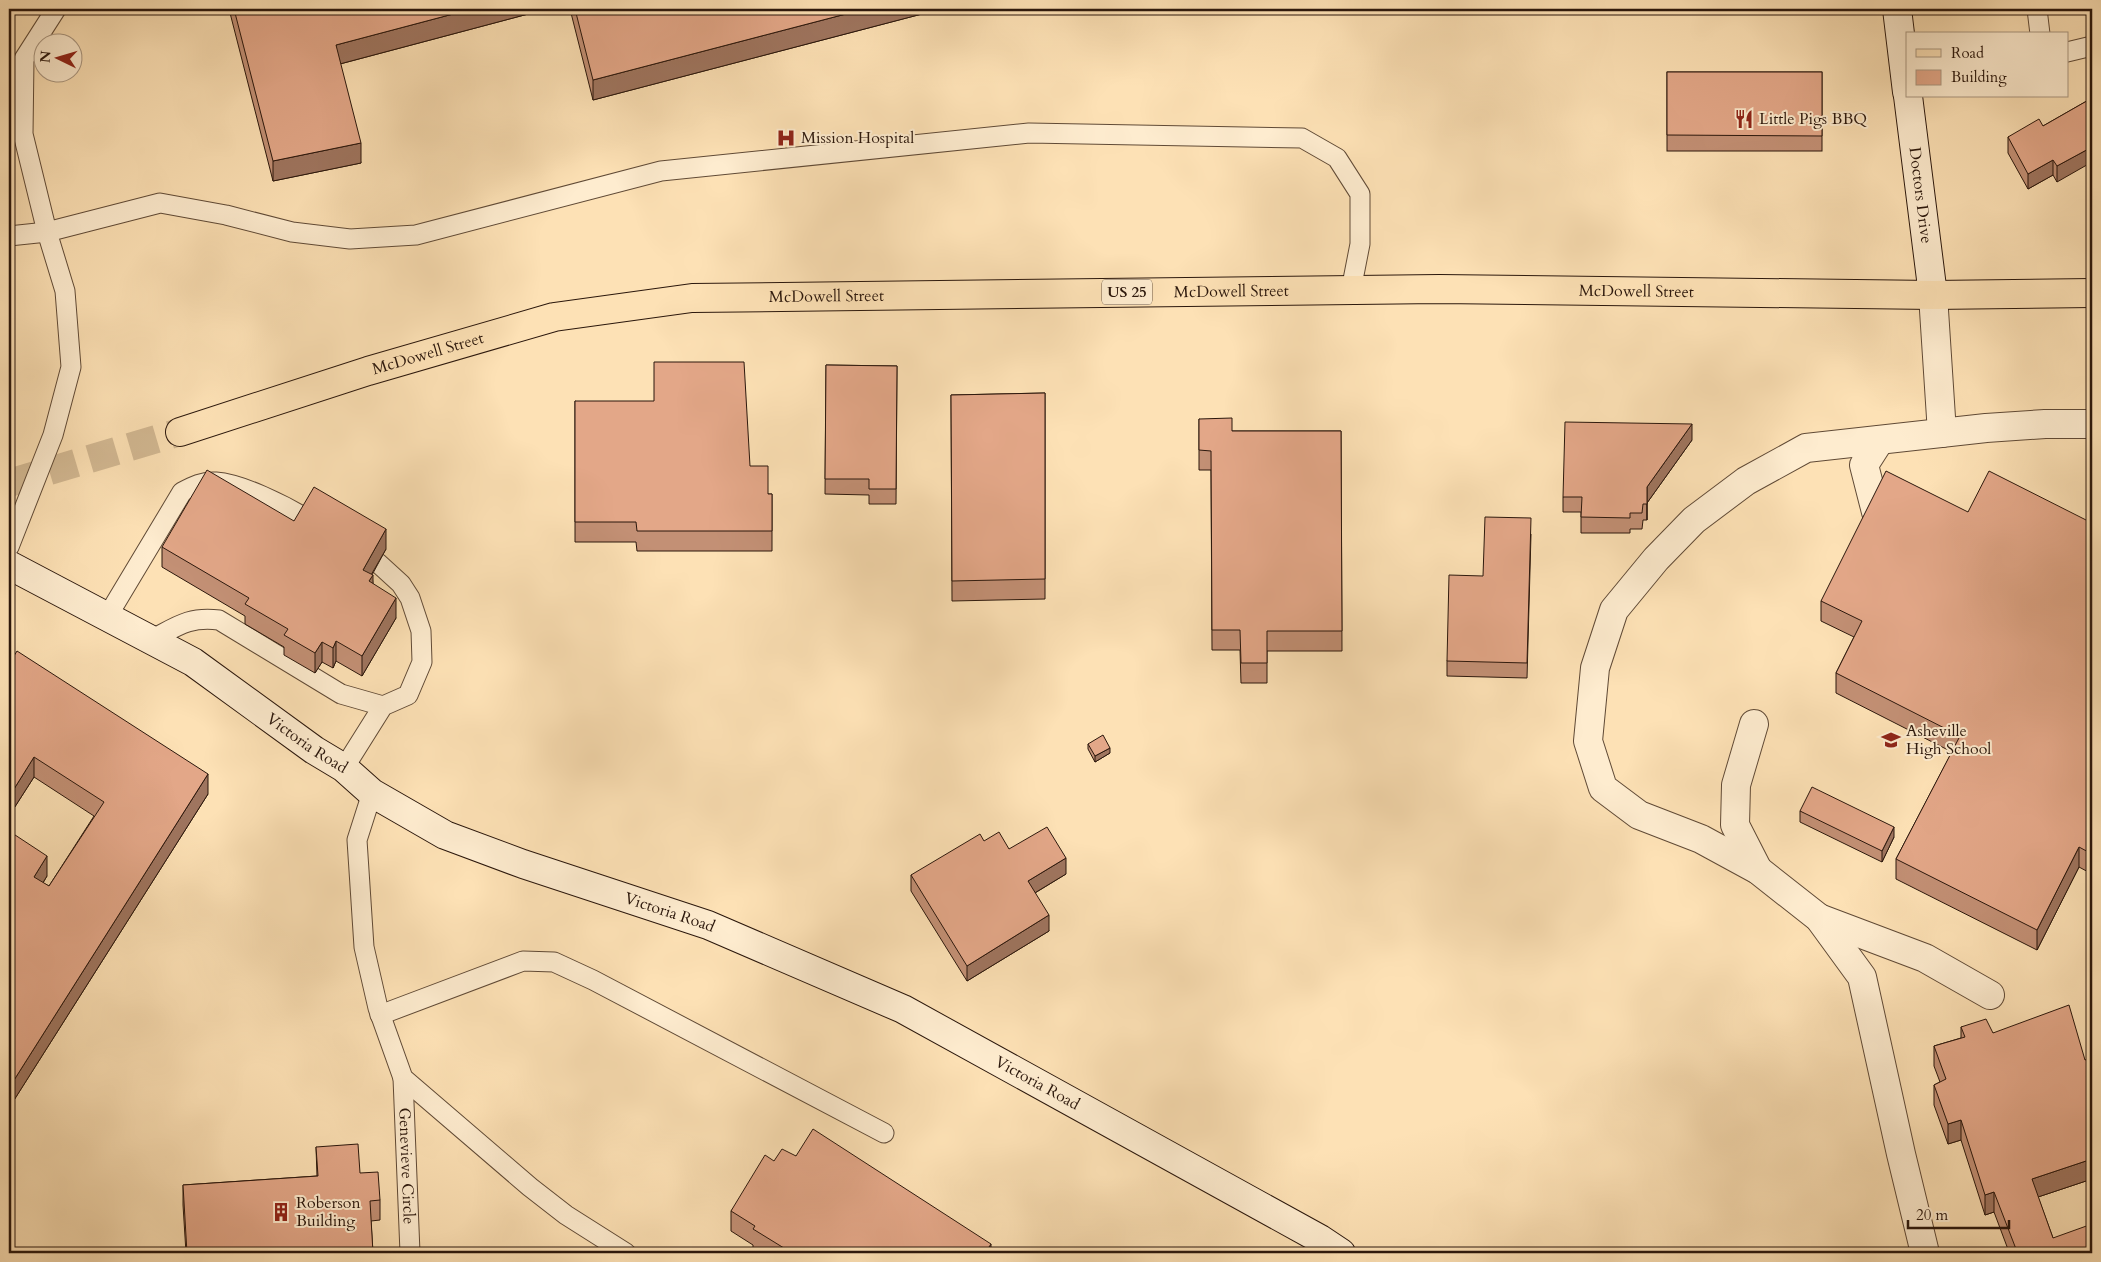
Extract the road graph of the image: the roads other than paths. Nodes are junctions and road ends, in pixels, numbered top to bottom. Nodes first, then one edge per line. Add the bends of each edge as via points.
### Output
1 (56, 9) edge
2 (1897, 9) edge
3 (2037, 9) edge
4 (2040, 32) edge
5 (2092, 46) edge
6 (2068, 52) edge
7 (16, 59) edge
8 (1906, 84) edge
9 (1908, 98) edge
10 (47, 232) junction
11 (9, 236) edge
12 (1351, 290) junction
13 (2092, 293) edge
14 (1933, 295) junction
15 (2092, 424) edge
16 (180, 432) tunnel mouth
17 (1942, 433) junction
18 (1880, 440) junction
19 (1876, 512) edge
20 (307, 519) edge
21 (9, 548) edge
22 (378, 563) edge
23 (9, 565) edge
24 (107, 617) junction
25 (151, 640) junction
26 (383, 706) junction
27 (1754, 724) dead end
28 (344, 768) junction
29 (372, 793) junction
30 (1758, 870) junction
31 (1820, 918) junction
32 (1990, 995) dead end
33 (380, 1015) junction
34 (403, 1078) junction
35 (884, 1133) dead end
36 (410, 1253) edge
37 (626, 1253) edge
38 (1341, 1253) edge
39 (1925, 1253) edge

1 - 7 lane
2 - 8 street
3 - 4 lane
5 - 6 lane
7 - 10 lane via 23,134
9 - 14 street, Doctors Drive
10 - 11 lane
10 - 12 lane via 160,203 292,232 350,240 416,235 671,170 1029,133 1302,138 1337,158 1360,194 1360,244
10 - 21 lane via 65,291 71,367 53,435
12 - 14 main road, McDowell Street / US 25
12 - 16 main road, McDowell Street / US 25 via 692,298 554,317 368,371
13 - 14 main road, McDowell Street / US 25
14 - 17 street, Doctors Drive
15 - 17 street via 2045,424
17 - 18 street
18 - 19 street via 1864,465
18 - 30 street via 1806,448 1746,481 1694,520 1614,610 1595,668 1588,741 1603,788 1639,815 1701,839
20 - 24 lane via 287,507 239,488 216,482 198,483 182,492
22 - 26 lane via 401,584 410,598 421,631 422,662 408,696
23 - 24 street, Victoria Road
24 - 25 street, Victoria Road
25 - 26 lane via 190,620 219,620 340,694
25 - 28 street, Victoria Road via 193,662 314,750
26 - 28 lane
27 - 30 street via 1736,785 1735,825
28 - 29 street, Victoria Road
29 - 33 lane via 358,840 364,947
29 - 38 street, Victoria Road via 445,835 708,925 902,1009
30 - 31 street
31 - 32 street via 1925,958
31 - 39 street via 1862,976
33 - 34 lane
33 - 35 lane via 523,961 554,962
34 - 36 lane, Genevieve Circle
34 - 37 lane via 530,1187 566,1215

